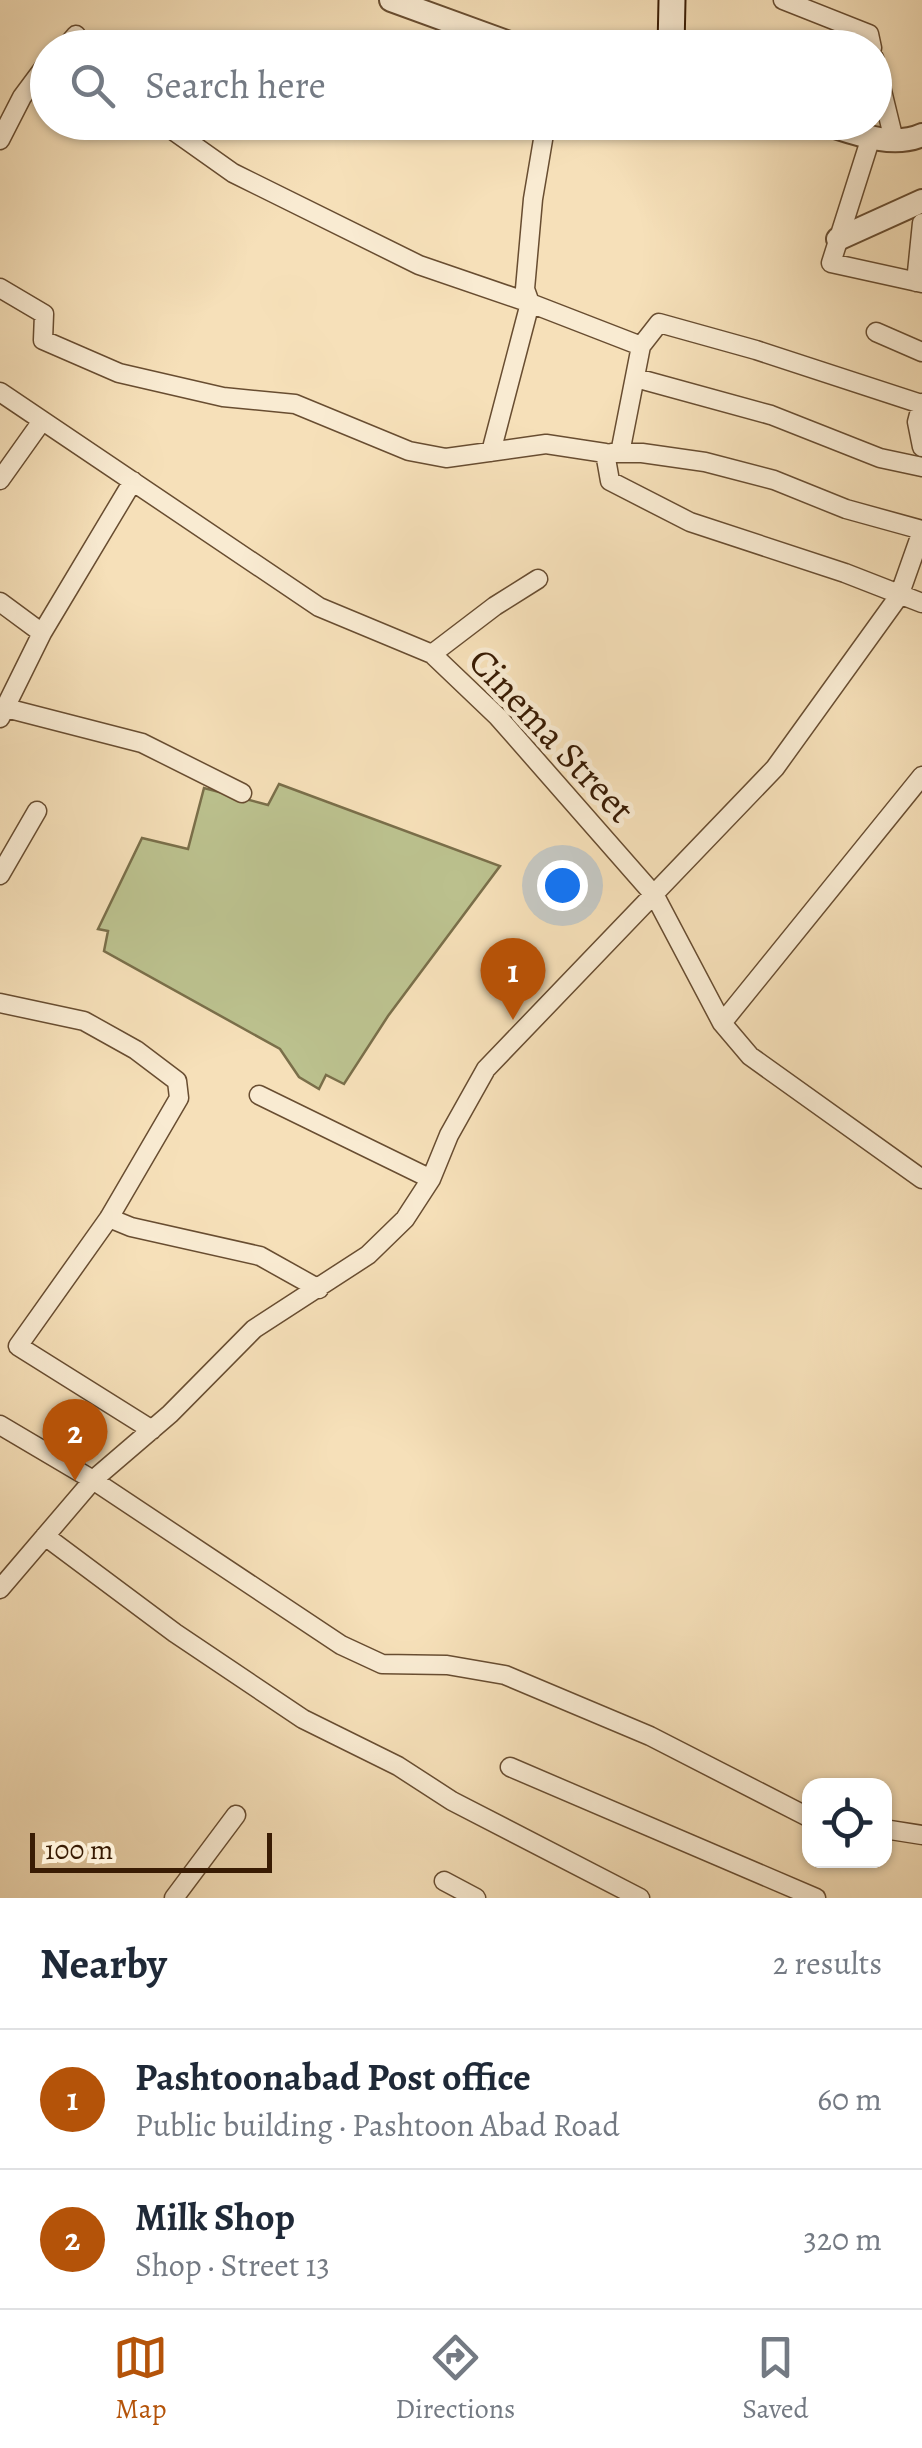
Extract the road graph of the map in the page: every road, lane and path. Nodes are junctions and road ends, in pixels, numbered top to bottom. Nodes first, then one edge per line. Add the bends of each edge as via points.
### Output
1 (391, 0) edge
2 (672, 0) edge
3 (783, 0) edge
4 (474, 30) edge
5 (671, 30) edge
6 (859, 30) edge
7 (30, 86) edge
8 (922, 135) edge
9 (892, 139) edge
10 (0, 140) edge
11 (186, 140) edge
12 (543, 140) edge
13 (882, 140) edge
14 (922, 201) edge
15 (922, 224) edge
16 (838, 239) junction
17 (919, 283) edge
18 (0, 288) edge
19 (530, 302) junction
20 (876, 332) dead end
21 (641, 346) junction
22 (922, 352) edge
23 (636, 378) junction
24 (0, 392) edge
25 (922, 404) edge
26 (42, 421) junction
27 (922, 446) edge
28 (491, 452) junction
29 (612, 453) junction
30 (922, 467) edge
31 (0, 480) edge
32 (132, 482) junction
33 (922, 530) edge
34 (538, 580) dead end
35 (899, 596) junction
36 (0, 602) edge
37 (922, 603) edge
38 (42, 633) junction
39 (432, 654) junction
40 (3, 713) edge
41 (922, 776) edge
42 (242, 793) dead end
43 (37, 811) dead end
44 (0, 875) edge
45 (655, 896) junction
46 (0, 1003) edge
47 (722, 1023) junction
48 (259, 1095) dead end
49 (922, 1179) edge
50 (431, 1180) junction
51 (109, 1218) junction
52 (319, 1289) junction
53 (0, 1425) edge
54 (152, 1430) junction
55 (93, 1480) junction
56 (45, 1536) junction
57 (0, 1589) edge
58 (510, 1767) dead end
59 (802, 1814) edge
60 (236, 1816) dead end
61 (892, 1830) edge
62 (922, 1835) edge
63 (444, 1881) dead end
64 (174, 1898) edge
65 (476, 1898) edge
66 (640, 1898) edge
67 (816, 1898) edge

1 - 4 street
2 - 5 main road
3 - 6 street
7 - 10 street
8 - 9 street
11 - 19 street via 233,174 420,265
12 - 19 street via 524,289
13 - 16 street
14 - 16 street
15 - 17 street
16 - 17 street via 832,263
18 - 28 street via 44,314 44,340 119,374 223,397 296,404 408,450 446,458
19 - 21 street
19 - 28 street
20 - 22 street
21 - 23 street
21 - 25 street via 659,323
23 - 29 street
23 - 30 street
24 - 26 street, Cinema Street
25 - 27 street
26 - 31 street
26 - 32 street, Cinema Street
28 - 29 street via 546,444
29 - 33 street via 705,462
29 - 35 street via 610,480 690,522
32 - 38 street
32 - 39 street, Cinema Street via 319,607
33 - 35 street
34 - 39 street
35 - 37 street
35 - 45 street via 775,768
36 - 38 street
38 - 40 street
39 - 45 street, Cinema Street via 498,717
40 - 42 street via 142,744
41 - 47 street
43 - 44 street
45 - 47 street, Cinema Street
45 - 50 street via 486,1069
46 - 51 street via 84,1021 177,1080 179,1098
47 - 49 street, Cinema Street via 750,1056
48 - 50 street
50 - 52 street via 368,1256
51 - 52 street via 260,1256
51 - 54 street via 18,1346
52 - 54 street via 254,1330
53 - 55 street
54 - 55 street
55 - 56 street
55 - 59 street via 355,1652 382,1664 505,1675 650,1736
56 - 57 street
56 - 66 street via 175,1634 303,1718
58 - 67 street
60 - 64 street
61 - 62 street
63 - 65 street

